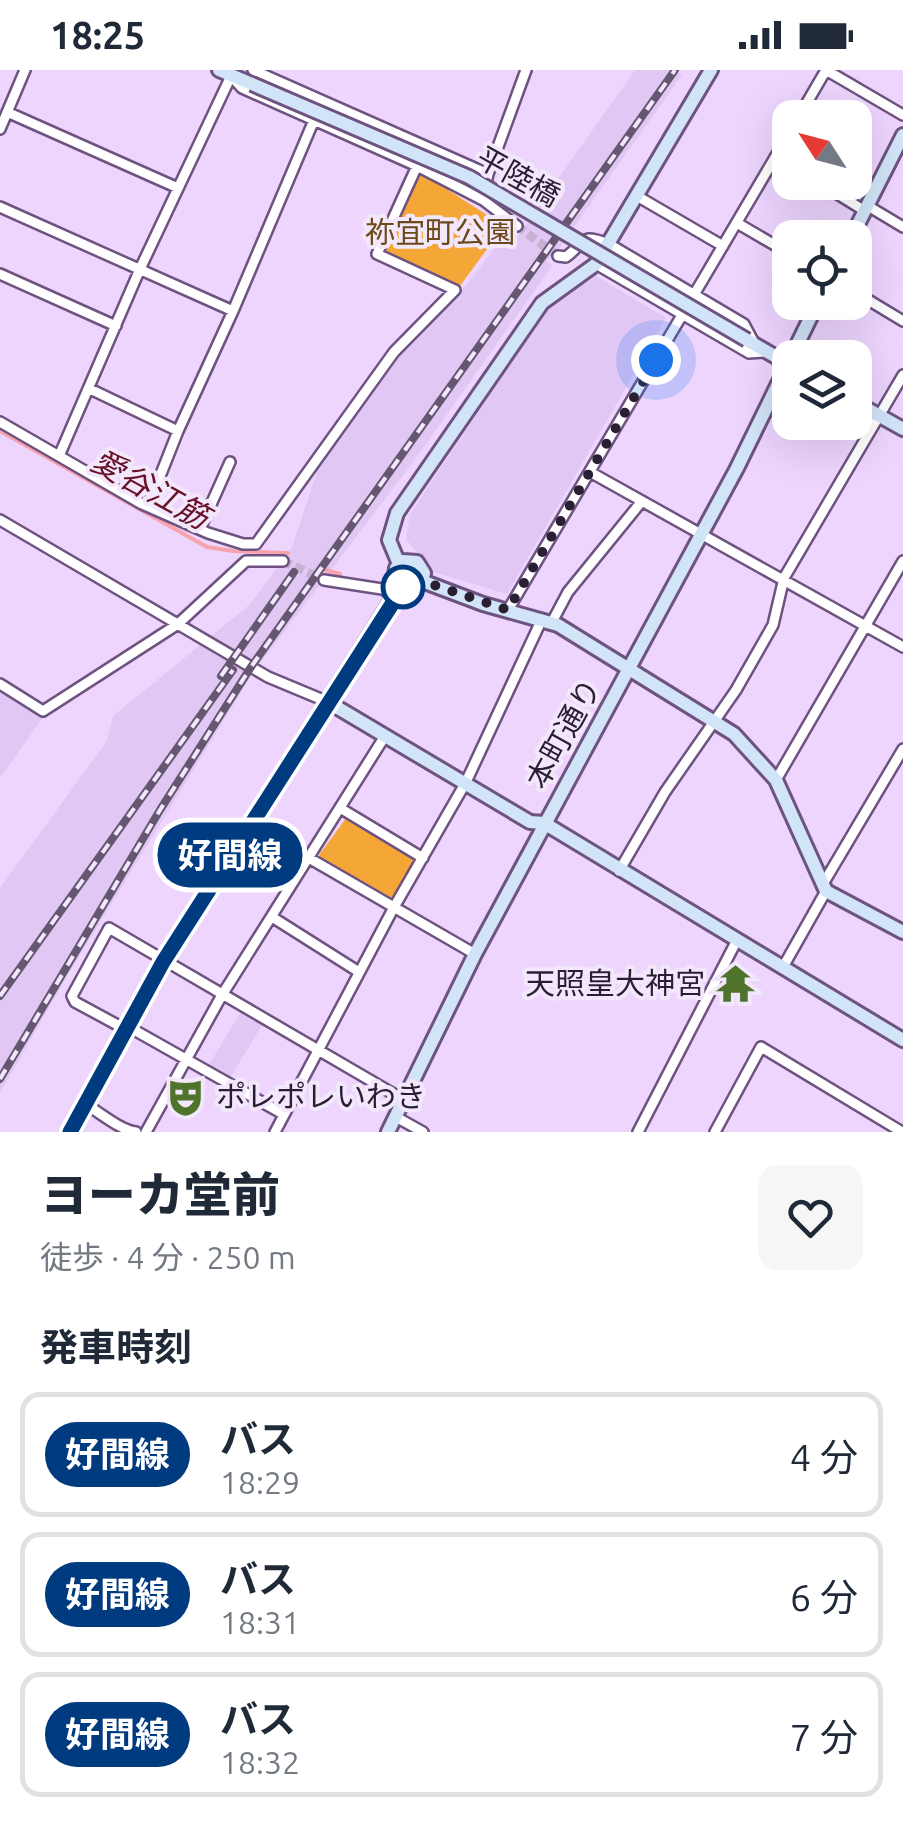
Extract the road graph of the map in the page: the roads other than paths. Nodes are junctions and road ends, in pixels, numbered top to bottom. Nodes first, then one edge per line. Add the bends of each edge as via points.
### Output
1 (25, 70) edge
2 (526, 70) edge
3 (711, 70) edge
4 (826, 70) edge
5 (225, 73) edge
6 (252, 77) edge
7 (808, 100) edge
8 (7, 112) junction
9 (903, 115) edge
10 (314, 120) junction
11 (0, 130) edge
12 (903, 136) edge
13 (772, 162) edge
14 (417, 166) junction
15 (488, 174) junction
16 (178, 188) junction
17 (637, 196) junction
18 (482, 200) junction
19 (852, 200) edge
20 (0, 207) edge
21 (867, 208) junction
22 (861, 220) edge
23 (737, 223) junction
24 (517, 226) tunnel mouth
25 (903, 227) edge
26 (772, 243) edge
27 (609, 244) junction
28 (723, 246) junction
29 (558, 256) dead end
30 (596, 264) junction
31 (140, 269) junction
32 (0, 274) edge
33 (695, 294) junction
34 (872, 302) edge
35 (233, 312) junction
36 (682, 315) junction
37 (903, 321) edge
38 (116, 326) junction
39 (756, 346) junction
40 (772, 355) edge
41 (903, 375) edge
42 (90, 389) junction
43 (772, 396) edge
44 (872, 412) edge
45 (879, 416) junction
46 (0, 422) edge
47 (903, 430) edge
48 (178, 431) junction
49 (59, 456) junction
50 (230, 462) dead end
51 (590, 472) junction
52 (642, 501) junction
53 (149, 504) junction
54 (0, 520) edge
55 (200, 530) junction
56 (702, 534) junction
57 (244, 553) junction
58 (903, 560) edge
59 (283, 561) tunnel mouth
60 (399, 564) junction
61 (784, 578) junction
62 (324, 580) tunnel mouth
63 (422, 581) junction
64 (399, 592) junction
65 (508, 610) junction
66 (547, 621) junction
67 (178, 624) junction
68 (866, 625) junction
69 (903, 646) edge
70 (629, 668) junction
71 (0, 684) edge
72 (328, 702) junction
73 (712, 721) junction
74 (384, 736) junction
75 (903, 749) edge
76 (776, 780) junction
77 (466, 782) junction
78 (340, 808) junction
79 (544, 823) junction
80 (250, 824) junction
81 (309, 858) junction
82 (422, 858) junction
83 (619, 870) junction
84 (824, 887) junction
85 (393, 909) junction
86 (272, 917) junction
87 (903, 932) edge
88 (738, 940) junction
89 (475, 954) junction
90 (163, 962) junction
91 (782, 967) junction
92 (359, 972) junction
93 (222, 995) junction
94 (126, 1027) junction
95 (903, 1040) edge
96 (319, 1050) junction
97 (186, 1059) junction
98 (404, 1100) junction
99 (86, 1104) junction
100 (283, 1114) junction
101 (396, 1117) junction
102 (70, 1132) edge
103 (136, 1132) edge
104 (146, 1132) edge
105 (275, 1132) edge
106 (388, 1132) edge
107 (423, 1132) edge
108 (638, 1132) edge
109 (715, 1132) edge
110 (902, 1132) edge

1 - 8 street
2 - 15 street
3 - 17 street
4 - 7 street
4 - 9 street
5 - 6 street, 平陸橋
5 - 10 street via 242,88
5 - 16 street
6 - 15 street
6 - 39 street, 平陸橋, bridge via 469,178
8 - 11 street
8 - 16 street
10 - 14 street
10 - 35 street
12 - 21 street
13 - 23 street
14 - 18 street
14 - 57 street via 377,254 454,290 394,352
15 - 18 street
16 - 31 street
17 - 27 street
17 - 28 street
18 - 24 street
19 - 21 street
20 - 31 street
21 - 22 street
21 - 25 street
23 - 26 street
23 - 28 street
27 - 29 street via 590,237
27 - 30 street
27 - 33 street
28 - 33 street
30 - 36 street
30 - 60 street via 542,303 396,513 389,540
31 - 35 street
31 - 38 street
32 - 38 street
33 - 36 street
33 - 39 street via 744,324
34 - 37 street
35 - 48 street
36 - 39 street via 749,353
36 - 51 street
38 - 42 street
39 - 40 street, 平陸橋
41 - 45 street
42 - 48 street
42 - 49 street
43 - 56 street, 本町通り
44 - 45 street
45 - 47 street
45 - 61 street
46 - 49 street
48 - 53 street
49 - 53 street
50 - 55 street
51 - 52 street
51 - 65 street
52 - 56 street
52 - 66 street
53 - 55 street
54 - 67 street
55 - 57 street
56 - 61 street
56 - 70 street, 本町通り
57 - 59 street
57 - 67 street
58 - 68 street
60 - 63 street via 416,562
60 - 64 street
61 - 68 street
61 - 73 street via 774,624
62 - 64 street
63 - 64 street
63 - 65 street
64 - 72 street
65 - 66 street
66 - 70 street
66 - 77 street
67 - 71 street via 43,710
67 - 72 street via 268,677
68 - 69 street
68 - 76 street
70 - 73 street
70 - 79 street, 本町通り
72 - 74 street
72 - 80 street
73 - 76 street
73 - 83 street
74 - 77 street
74 - 78 street
75 - 84 street
76 - 84 street
77 - 79 street via 534,824
77 - 82 street
78 - 81 street
78 - 82 street
79 - 83 street
79 - 89 street, 本町通り
80 - 81 street
80 - 90 street
81 - 85 street
81 - 86 street
82 - 85 street
83 - 88 street
84 - 87 street
84 - 91 street
85 - 89 street
85 - 92 street
86 - 92 street
86 - 93 street
88 - 91 street
88 - 108 street
89 - 98 street, 本町通り
90 - 93 street
90 - 94 street
90 - 94 street via 109,928 72,996
91 - 95 street
92 - 96 street
93 - 96 street
93 - 97 street
94 - 97 street
94 - 99 street
96 - 98 street
96 - 100 street
97 - 100 street
97 - 104 street
98 - 101 street, 本町通り
99 - 102 street
99 - 103 street
100 - 105 street
101 - 106 street, 本町通り
101 - 107 street
109 - 110 street via 761,1046

